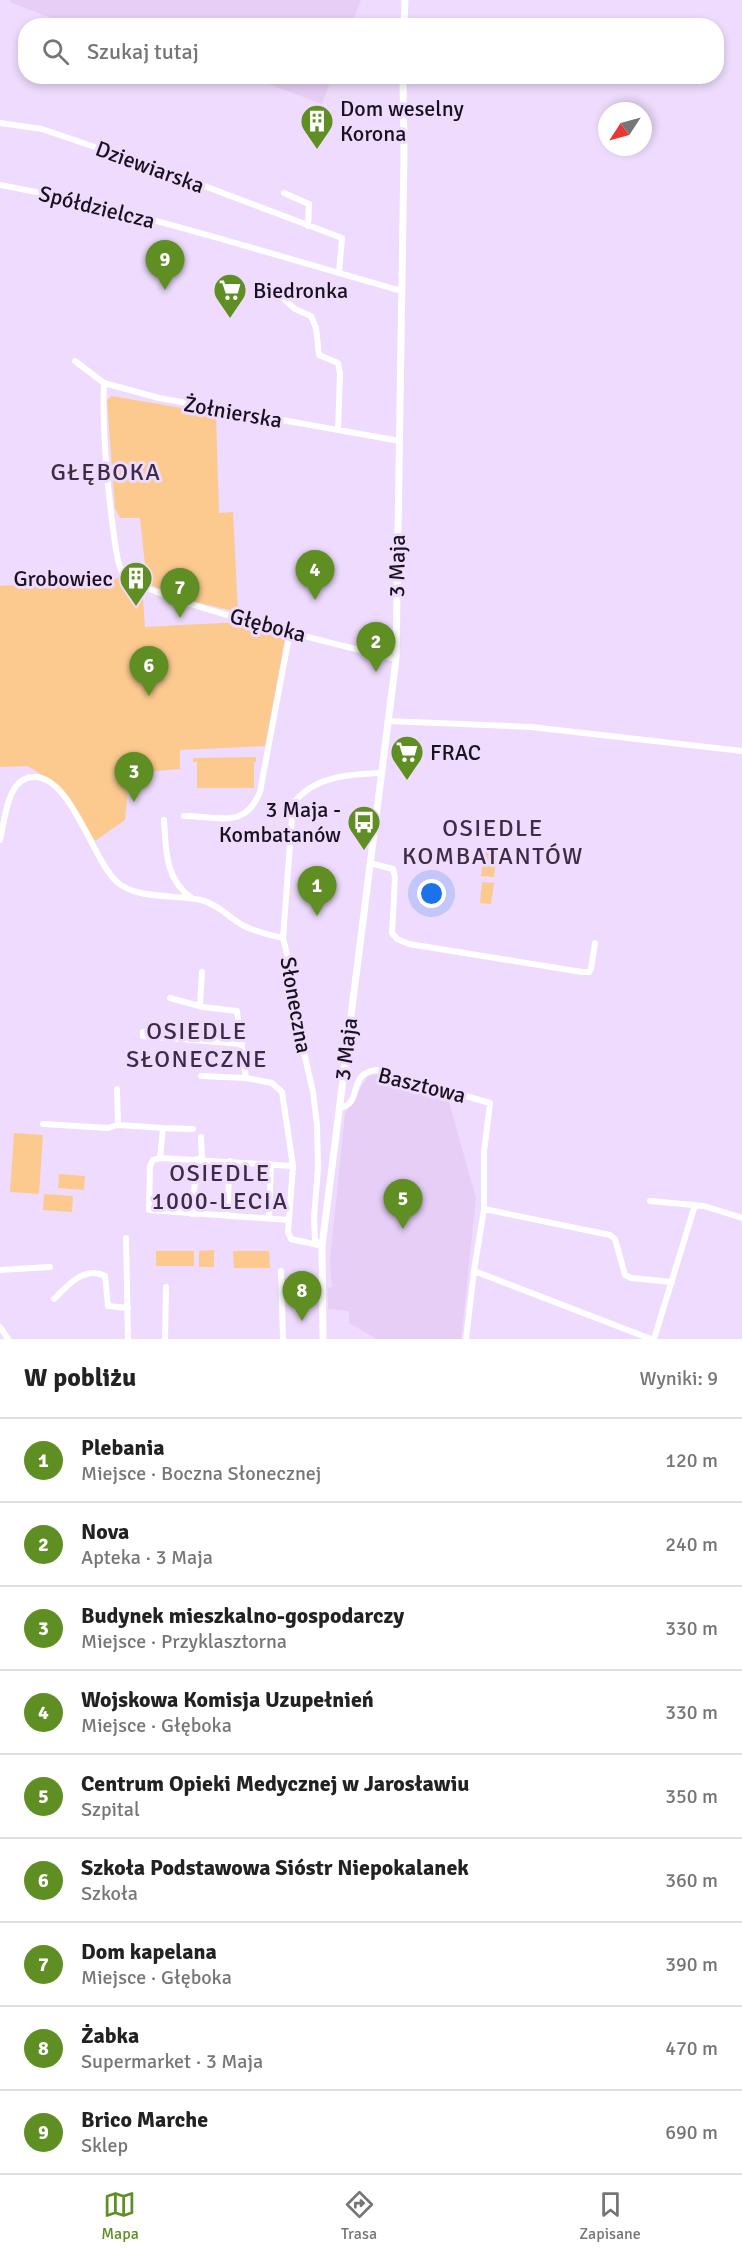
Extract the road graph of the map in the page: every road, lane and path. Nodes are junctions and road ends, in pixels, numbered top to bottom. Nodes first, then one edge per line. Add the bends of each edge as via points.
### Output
1 (405, 0) edge
2 (404, 18) edge
3 (403, 84) edge
4 (0, 123) edge
5 (0, 184) edge
6 (284, 193) dead end
7 (308, 226) junction
8 (339, 273) junction
9 (402, 291) junction
10 (276, 292) dead end
11 (75, 361) dead end
12 (104, 383) junction
13 (338, 430) junction
14 (400, 441) junction
15 (290, 631) junction
16 (396, 659) junction
17 (388, 721) junction
18 (742, 751) edge
19 (382, 774) junction
20 (184, 816) dead end
21 (164, 820) dead end
22 (0, 840) edge
23 (370, 864) junction
24 (193, 898) junction
25 (283, 938) junction
26 (595, 943) dead end
27 (202, 972) dead end
28 (170, 998) dead end
29 (200, 1006) junction
30 (143, 1032) dead end
31 (242, 1044) junction
32 (201, 1076) dead end
33 (246, 1078) junction
34 (117, 1089) dead end
35 (339, 1108) junction
36 (43, 1124) dead end
37 (118, 1125) junction
38 (163, 1128) junction
39 (193, 1129) dead end
40 (201, 1137) dead end
41 (160, 1158) junction
42 (199, 1159) junction
43 (230, 1161) junction
44 (272, 1164) junction
45 (293, 1166) junction
46 (650, 1200) dead end
47 (695, 1205) junction
48 (484, 1209) junction
49 (192, 1214) junction
50 (227, 1216) junction
51 (269, 1218) junction
52 (742, 1218) edge
53 (289, 1220) junction
54 (126, 1238) dead end
55 (322, 1246) junction
56 (50, 1266) dead end
57 (0, 1270) edge
58 (281, 1271) dead end
59 (474, 1271) junction
60 (672, 1282) junction
61 (166, 1287) dead end
62 (54, 1299) dead end
63 (128, 1308) junction
64 (0, 1327) edge
65 (8, 1339) edge
66 (128, 1339) edge
67 (165, 1339) edge
68 (283, 1339) edge
69 (323, 1339) edge
70 (466, 1339) edge
71 (652, 1339) edge

1 - 2 street
3 - 9 street, 3 Maja
4 - 7 street, Dziewiarska via 42,129
5 - 8 street, Spółdzielcza
6 - 7 street via 309,204
7 - 8 street, Dziewiarska via 342,238
8 - 9 street, Spółdzielcza
9 - 14 street, 3 Maja
10 - 13 street via 310,316 316,328 319,356 338,363
11 - 12 street, Żołnierska
12 - 13 street, Żołnierska via 159,398
12 - 15 street, Głęboka via 112,513 119,566 124,576 157,592
13 - 14 street, Żołnierska
14 - 16 street, 3 Maja
15 - 16 street, Głęboka
15 - 20 street via 255,805 249,812 225,819
16 - 17 street, 3 Maja
17 - 18 street via 531,728
17 - 19 street, 3 Maja
19 - 23 street, 3 Maja
19 - 25 street via 353,774 315,784 293,804
21 - 24 street via 173,878 178,888
22 - 24 street, Słoneczna via 12,793 25,779 40,777 61,791 117,881 134,890
23 - 26 street via 393,869 392,933 409,944 589,972
23 - 35 street, 3 Maja
24 - 25 street, Słoneczna via 208,902 252,930
25 - 55 street, Słoneczna via 313,1092 318,1168 315,1240
27 - 29 street
28 - 29 street
29 - 31 street via 237,1011
30 - 31 street via 143,1036
31 - 33 street
32 - 33 street
33 - 45 street via 272,1083 282,1092
34 - 37 street
35 - 48 street, Basztowa via 352,1102 360,1077 376,1070 490,1102 484,1152
35 - 55 street, 3 Maja
36 - 37 street via 108,1128
37 - 38 street
38 - 39 street
38 - 41 street
40 - 42 street
41 - 42 street
41 - 49 street via 150,1166 149,1210
42 - 43 street
42 - 49 street
43 - 44 street
43 - 50 street
44 - 45 street
44 - 51 street
45 - 53 street
46 - 47 street
47 - 52 street
47 - 60 street
48 - 59 street
48 - 60 street via 610,1234 625,1275
49 - 50 street
50 - 51 street
51 - 53 street
53 - 55 street via 291,1239
54 - 63 street
55 - 69 street, 3 Maja
56 - 57 street
58 - 68 street
59 - 70 street
59 - 71 street
60 - 71 street
61 - 67 street
62 - 63 street via 77,1277 100,1273 107,1281 108,1306
63 - 66 street
64 - 65 street

